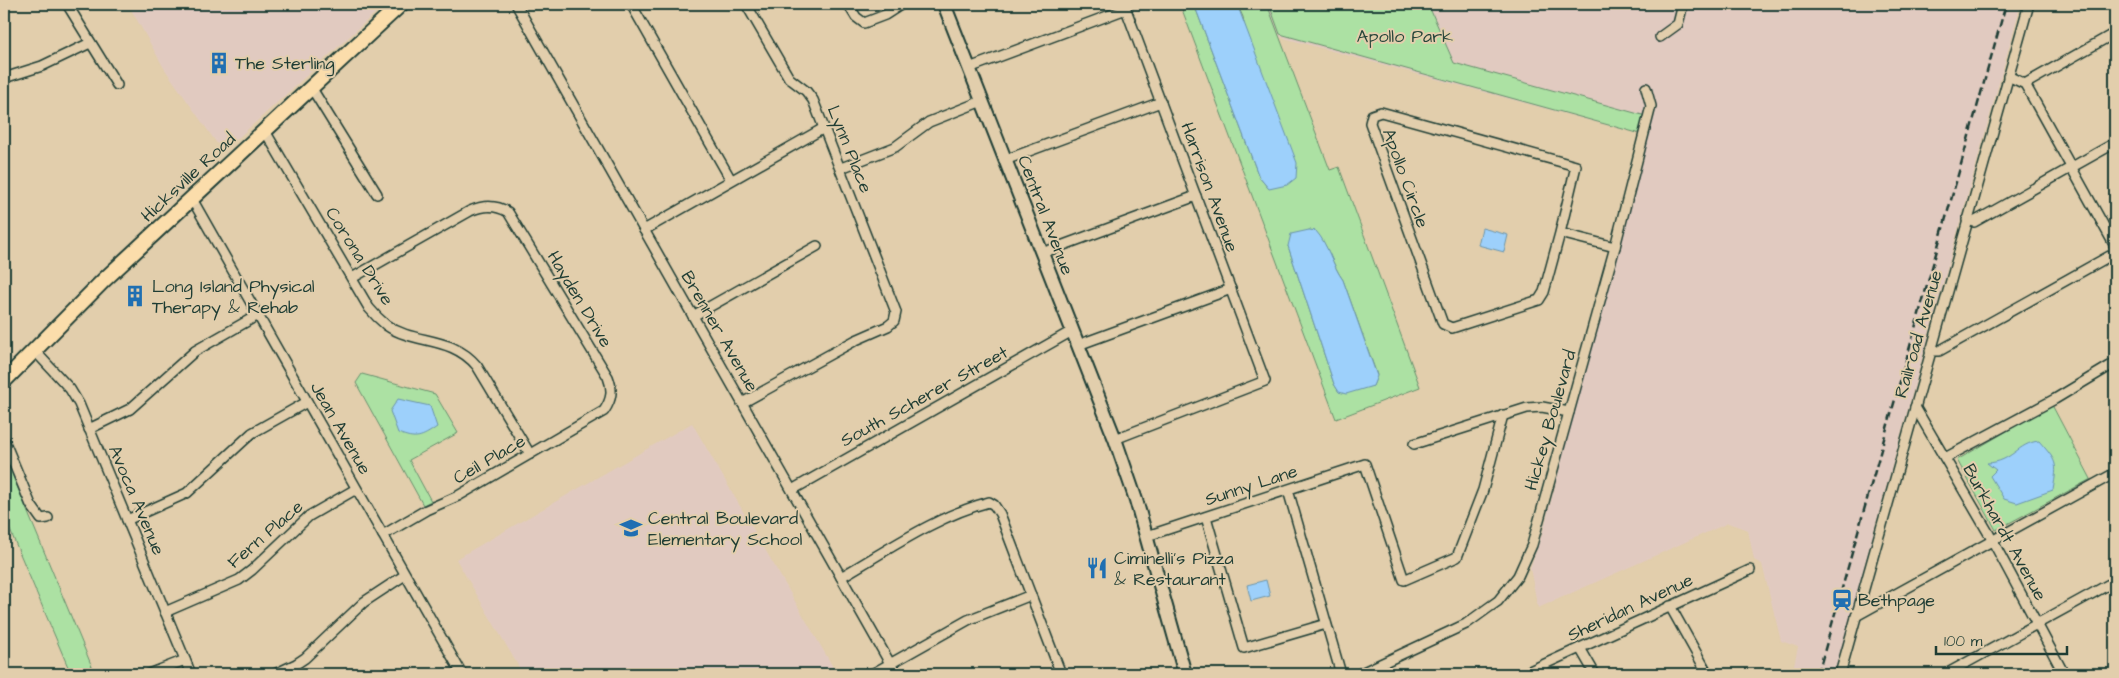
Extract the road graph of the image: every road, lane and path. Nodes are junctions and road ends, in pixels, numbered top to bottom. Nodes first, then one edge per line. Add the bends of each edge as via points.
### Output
1 (67, 4) edge
2 (400, 4) edge
3 (516, 4) edge
4 (631, 4) edge
5 (746, 4) edge
6 (848, 4) edge
7 (902, 4) edge
8 (944, 4) edge
9 (1683, 4) edge
10 (2029, 4) edge
11 (1125, 7) edge
12 (2115, 33) edge
13 (1660, 38) dead end
14 (90, 42) junction
15 (969, 68) junction
16 (2008, 76) junction
17 (4, 78) edge
18 (2025, 84) junction
19 (117, 86) dead end
20 (311, 87) junction
21 (1646, 88) dead end
22 (982, 101) junction
23 (1161, 102) junction
24 (824, 128) junction
25 (265, 131) junction
26 (2115, 143) edge
27 (1005, 160) junction
28 (841, 168) junction
29 (2072, 168) junction
30 (731, 180) junction
31 (377, 194) dead end
32 (1196, 196) junction
33 (192, 198) junction
34 (1967, 220) junction
35 (644, 230) junction
36 (1560, 233) junction
37 (817, 246) dead end
38 (2115, 246) edge
39 (1615, 247) junction
40 (1042, 253) junction
41 (2115, 253) edge
42 (352, 278) junction
43 (1231, 289) junction
44 (258, 315) junction
45 (693, 316) junction
46 (1072, 331) junction
47 (1083, 343) junction
48 (34, 350) junction
49 (1930, 351) junction
50 (2115, 364) edge
51 (4, 381) edge
52 (307, 402) junction
53 (742, 403) junction
54 (608, 405) joint
55 (1915, 406) junction
56 (1569, 412) junction
57 (1503, 415) junction
58 (89, 429) junction
59 (1115, 439) junction
60 (4, 440) edge
61 (1414, 444) dead end
62 (530, 454) junction
63 (1945, 458) junction
64 (2115, 472) edge
65 (356, 488) junction
66 (792, 490) junction
67 (1288, 490) junction
68 (1206, 517) junction
69 (48, 518) dead end
70 (127, 520) junction
71 (383, 535) junction
72 (1147, 536) junction
73 (1993, 541) junction
74 (1750, 570) dead end
75 (405, 575) junction
76 (841, 577) junction
77 (2115, 581) edge
78 (1031, 595) junction
79 (1670, 606) junction
80 (166, 612) junction
81 (1856, 616) junction
82 (1326, 624) junction
83 (2037, 624) junction
84 (1580, 648) junction
85 (185, 660) junction
86 (890, 664) junction
87 (150, 674) edge
88 (192, 674) edge
89 (275, 674) edge
90 (462, 674) edge
91 (872, 674) edge
92 (896, 674) edge
93 (1061, 674) edge
94 (1185, 674) edge
95 (1341, 674) edge
96 (1359, 674) edge
97 (1523, 674) edge
98 (1595, 674) edge
99 (1708, 674) edge
100 (1840, 674) edge
101 (1946, 674) edge
102 (2064, 674) edge

1 - 14 street
2 - 20 main road, Hicksville Road
3 - 35 street, Brenner Avenue
4 - 30 street
5 - 24 street, Lynn Place via 789,78 813,100
6 - 7 street via 864,23
8 - 15 main road, Central Avenue
9 - 13 street via 1678,24
10 - 16 street, Railroad Avenue
11 - 15 street
11 - 23 street, Harrison Avenue
12 - 18 street
14 - 17 street via 42,66
14 - 19 street
15 - 22 main road, Central Avenue
16 - 18 street
16 - 34 street, Railroad Avenue
18 - 29 street
20 - 25 main road, Hicksville Road
20 - 31 street
21 - 39 street, Hickey Boulevard via 1651,106
22 - 27 main road, Central Avenue
22 - 28 street via 929,122 895,147
23 - 27 street
23 - 32 street, Harrison Avenue
24 - 28 street, Lynn Place
24 - 30 street
25 - 33 main road, Hicksville Road
25 - 42 street, Corona Drive
26 - 29 street
27 - 40 main road, Central Avenue
28 - 53 street, Lynn Place via 896,312 894,321
29 - 34 street via 1974,222
29 - 38 street
30 - 35 street
32 - 40 street
32 - 43 street, Harrison Avenue
33 - 44 street, Jean Avenue
33 - 48 main road, Hicksville Road
34 - 49 street, Railroad Avenue
35 - 45 street, Brenner Avenue
36 - 36 street, Apollo Circle via 1576,166 1381,112 1372,115 1370,123 1443,324 1452,328 1539,300
36 - 39 street
37 - 45 street
39 - 56 street, Hickey Boulevard
40 - 46 main road, Central Avenue
41 - 49 street via 1939,350
42 - 54 street, Hayden Drive via 480,206 499,206 508,212 608,376 612,387
42 - 62 street, Corona Drive via 369,308 386,325 456,348 469,357
43 - 47 street
43 - 59 street, Harrison Avenue via 1265,381
44 - 52 street, Jean Avenue
44 - 58 street via 195,351 130,409
45 - 53 street, Brenner Avenue
46 - 47 main road, Central Avenue
46 - 66 street, South Scherer Street
47 - 59 main road, Central Avenue
48 - 51 main road, Hicksville Road
48 - 58 street, Avoca Avenue via 70,389
49 - 55 street, Railroad Avenue
50 - 63 street
52 - 65 street, Jean Avenue
52 - 70 street via 252,434 187,493
53 - 66 street, Brenner Avenue
54 - 62 street, Ceil Place via 604,411
55 - 63 street, Burkhardt Avenue
55 - 81 street, Railroad Avenue
56 - 57 street via 1542,406
56 - 96 street, Hickey Boulevard via 1532,545 1518,576 1507,590 1498,601 1466,624
57 - 61 street
57 - 67 street, Sunny Lane via 1483,490 1457,557 1404,580 1365,464
58 - 70 street, Avoca Avenue
59 - 72 main road, Central Avenue
60 - 69 street via 31,505 41,519
62 - 71 street, Ceil Place
63 - 73 street, Burkhardt Avenue
64 - 73 street
65 - 71 street, Jean Avenue
65 - 80 street, Fern Place via 309,516 239,580
66 - 76 street, Brenner Avenue
67 - 68 street, Sunny Lane
67 - 82 street
68 - 72 street, Sunny Lane
68 - 82 street via 1244,648
70 - 80 street, Avoca Avenue
71 - 75 street, Jean Avenue
72 - 94 main road
73 - 81 street
73 - 83 street, Burkhardt Avenue
74 - 79 street, Sheridan Avenue
75 - 89 street via 364,602 305,658
75 - 90 street, Jean Avenue
76 - 78 street via 934,524 988,502 1000,514
76 - 86 street, Brenner Avenue
77 - 83 street
78 - 86 street via 968,620
78 - 93 street
79 - 84 street, Sheridan Avenue
79 - 99 street
80 - 85 street, Avoca Avenue
81 - 100 street, Railroad Avenue
82 - 95 street
83 - 101 street
83 - 102 street, Burkhardt Avenue
84 - 97 street, Sheridan Avenue
84 - 98 street
85 - 87 street
85 - 88 street, Avoca Avenue
86 - 91 street
86 - 92 street, Brenner Avenue

